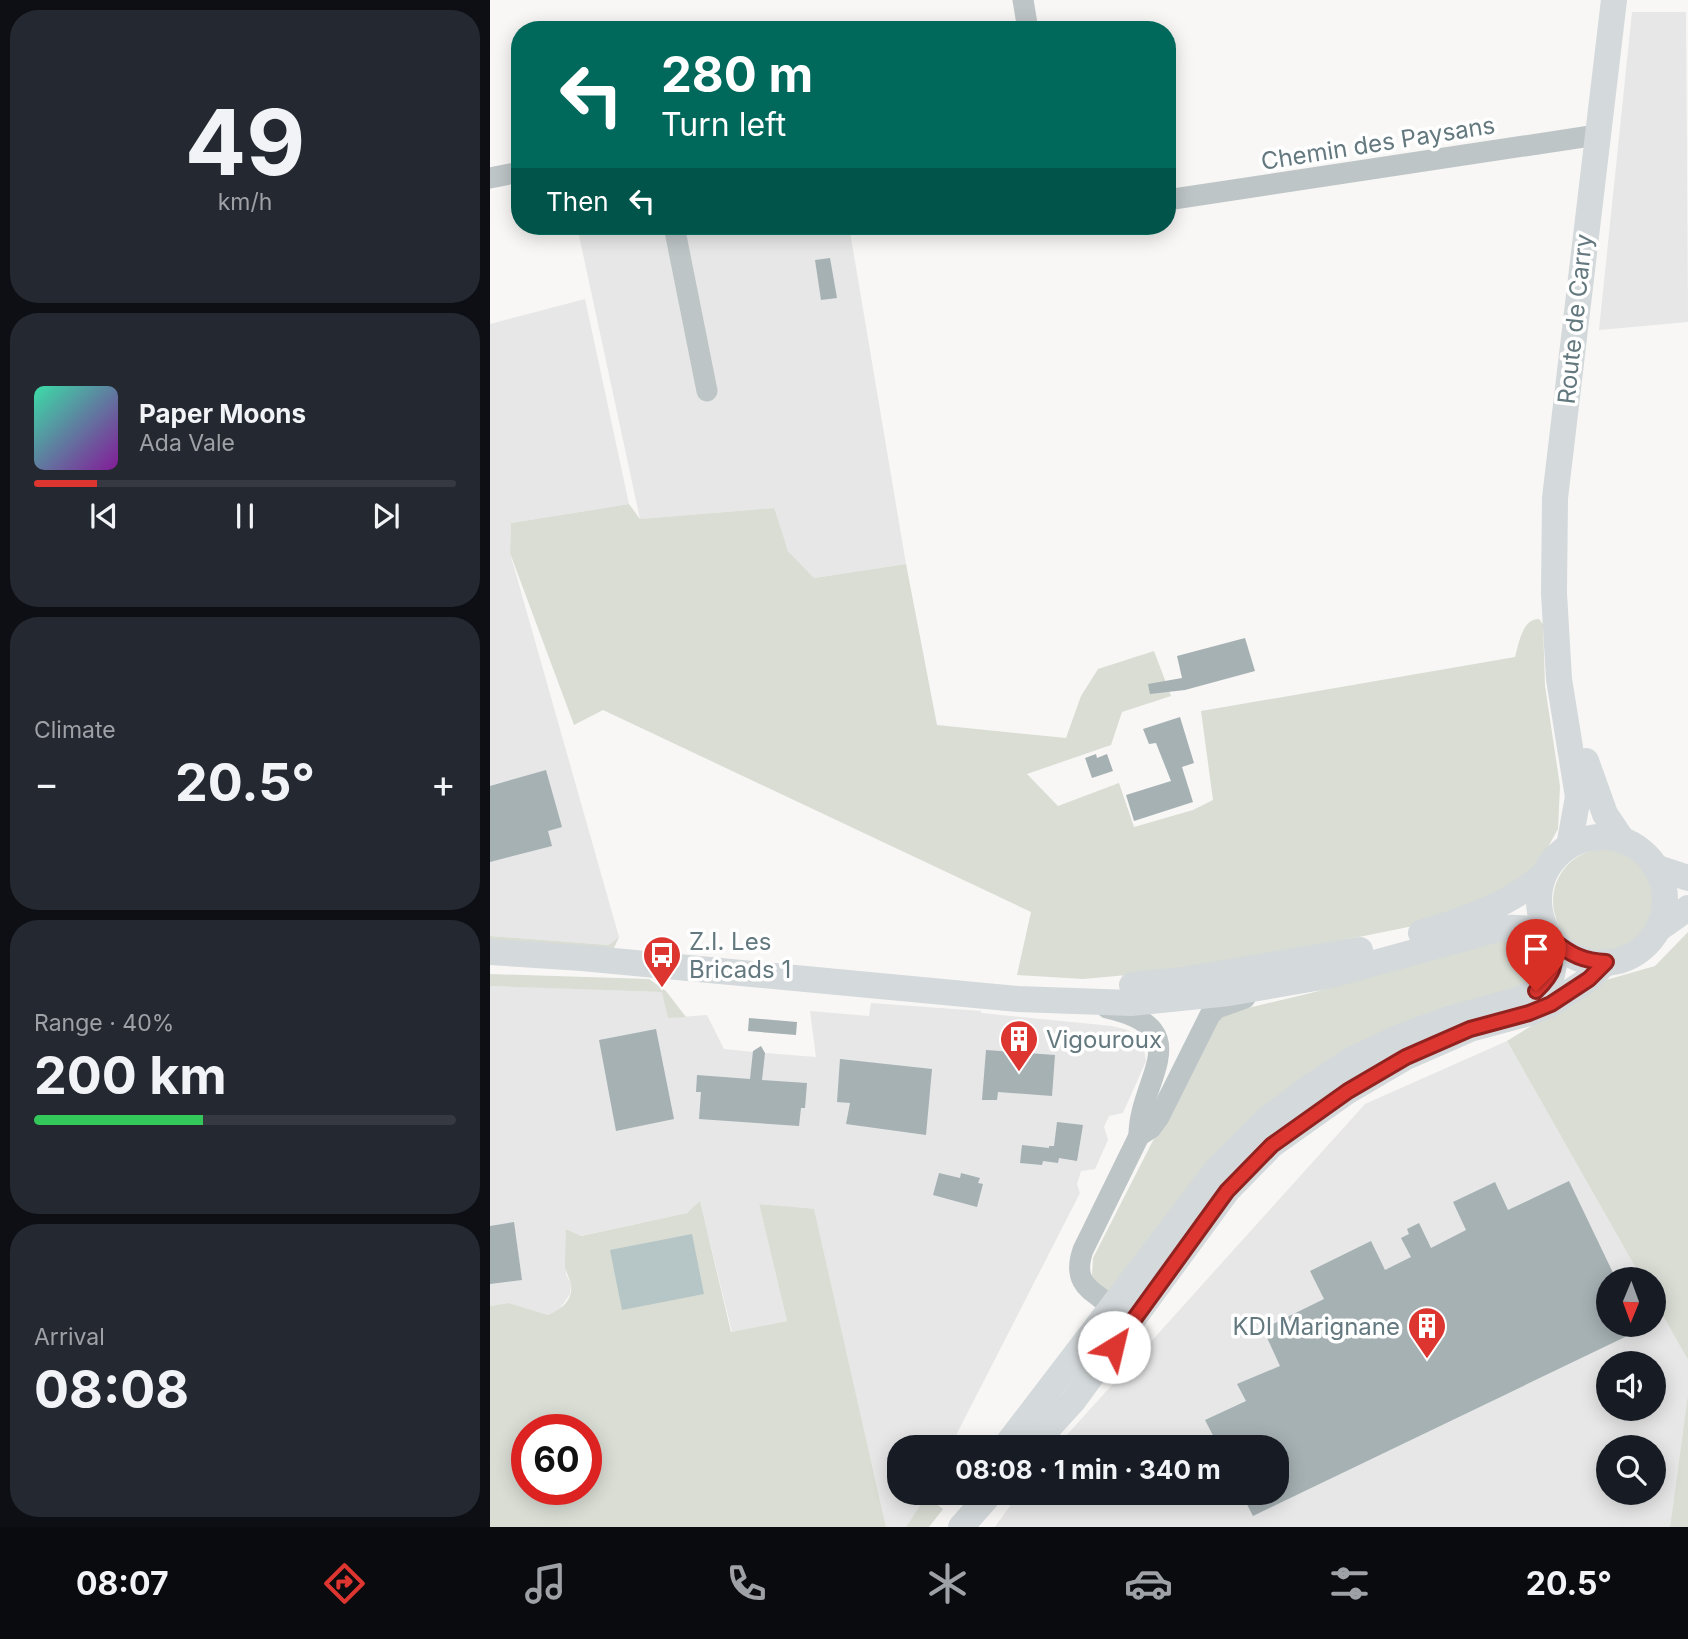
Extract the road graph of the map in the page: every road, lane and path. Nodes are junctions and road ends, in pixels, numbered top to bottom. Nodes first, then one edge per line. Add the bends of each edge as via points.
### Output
1 (1023, 0) edge
2 (1614, 0) edge
3 (1026, 21) edge
4 (1597, 135) junction
5 (511, 174) edge
6 (490, 178) edge
7 (1176, 199) edge
8 (676, 235) edge
9 (707, 391) dead end
10 (1557, 638) junction
11 (1623, 841) junction
12 (1569, 846) junction
13 (1655, 867) junction
14 (1544, 874) junction
15 (1688, 878) edge
16 (1688, 908) edge
17 (1657, 929) junction
18 (1552, 938) junction
19 (490, 953) edge
20 (1606, 962) junction
21 (490, 964) edge
22 (634, 965) junction
23 (1293, 982) junction
24 (857, 983) junction
25 (1080, 1002) junction
26 (1139, 1136) junction
27 (1114, 1308) junction
28 (1114, 1347) junction
29 (1014, 1435) edge
30 (1042, 1435) edge
31 (960, 1505) edge
32 (980, 1505) edge
33 (943, 1527) edge
34 (961, 1527) edge

1 - 3 street
2 - 4 main road, Route de Carry
4 - 7 street, Chemin des Paysans
4 - 10 main road, Route de Carry via 1555,498
5 - 6 street
8 - 9 street
10 - 11 main road, Route de Carry via 1594,789
10 - 12 main road, Route de Carry via 1559,680 1578,797
11 - 12 main road via 1596,838
11 - 13 main road via 1641,851
12 - 14 main road
13 - 15 main road
13 - 17 main road via 1665,898
14 - 18 main road via 1539,906
14 - 24 main road via 1496,907 1436,928 1276,966 1183,980 1019,990
16 - 17 main road
17 - 20 main road via 1634,954
18 - 20 main road via 1569,953 1587,961
18 - 23 main road via 1535,929 1502,928
18 - 27 main road via 1552,975 1536,991 1399,1037 1351,1060 1265,1121 1218,1168
19 - 22 main road
20 - 28 main road via 1551,1004 1470,1029 1406,1057 1272,1145 1227,1191
21 - 22 main road
22 - 24 main road
23 - 25 main road via 1181,999
23 - 26 street via 1226,1004 1210,1015 1159,1117
24 - 25 main road
25 - 26 street via 1134,1017 1156,1035 1160,1057 1140,1112
26 - 27 street via 1080,1261 1084,1282
27 - 28 street via 1119,1325
27 - 29 main road
28 - 30 main road
31 - 33 main road
32 - 34 main road

